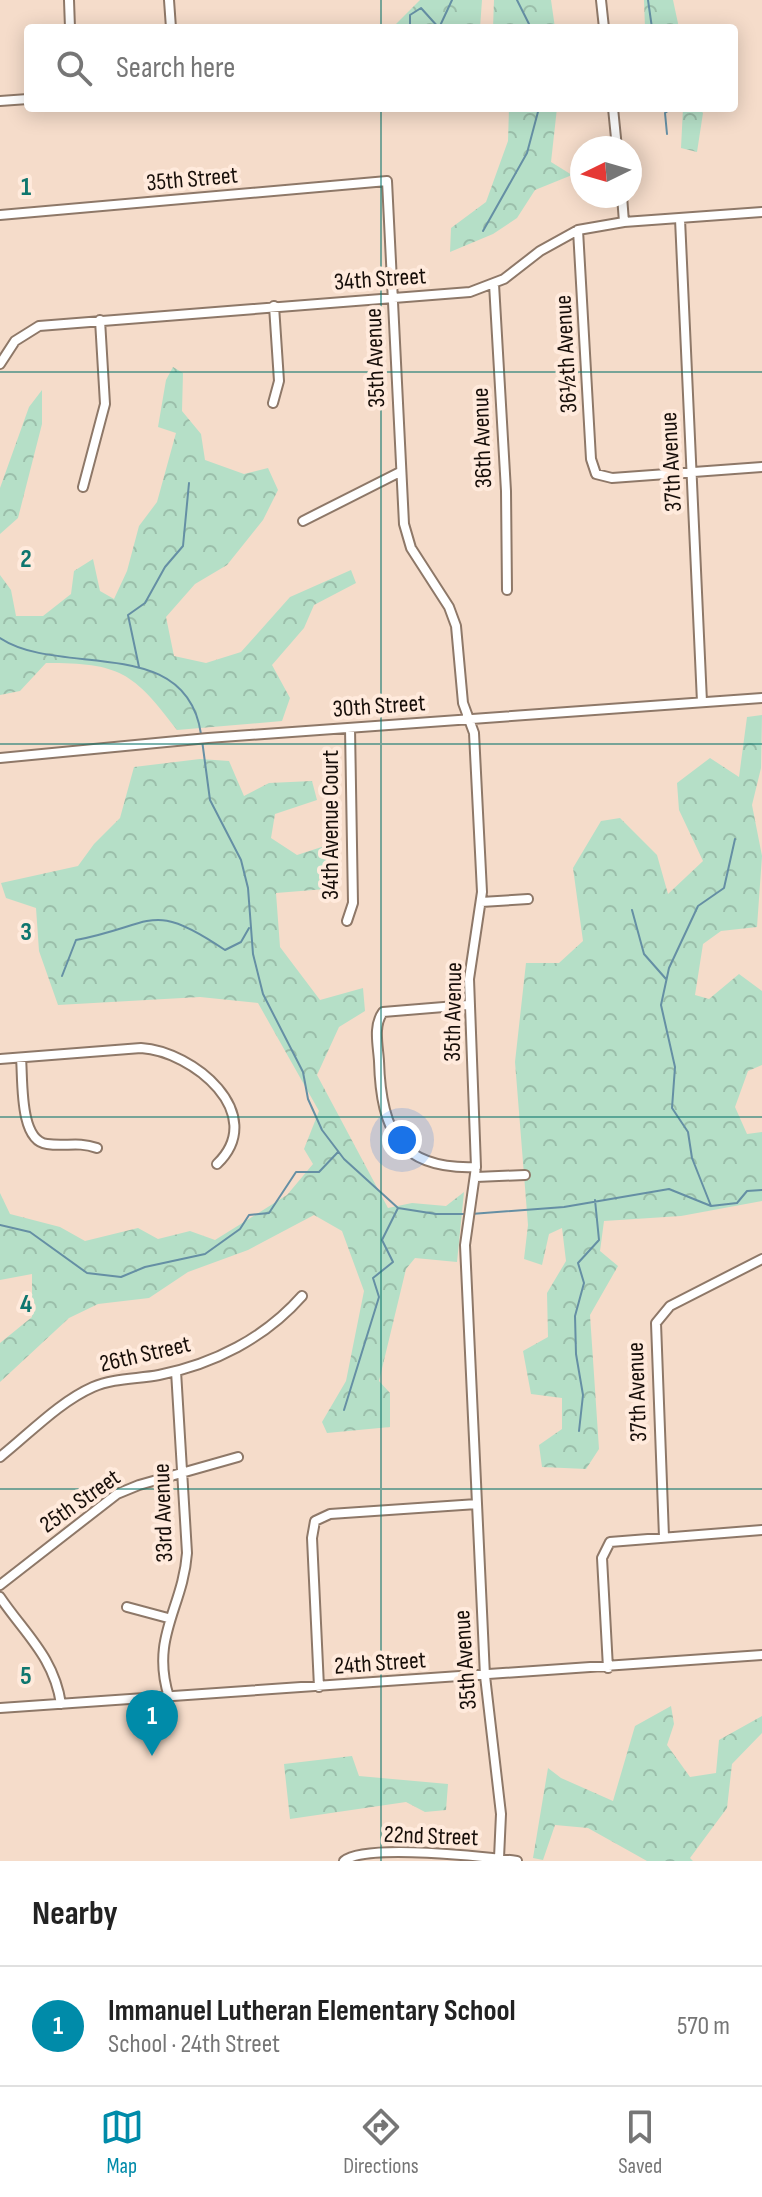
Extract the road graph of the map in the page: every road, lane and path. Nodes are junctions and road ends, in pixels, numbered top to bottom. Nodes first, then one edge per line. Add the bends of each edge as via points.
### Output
1 (69, 0) edge
2 (169, 0) edge
3 (601, 0) edge
4 (70, 24) edge
5 (171, 24) edge
6 (604, 24) edge
7 (24, 99) edge
8 (0, 101) edge
9 (613, 112) edge
10 (616, 136) edge
11 (387, 181) joint
12 (623, 208) edge
13 (762, 212) edge
14 (0, 215) edge
15 (680, 219) junction
16 (624, 222) junction
17 (578, 230) junction
18 (494, 284) junction
19 (393, 298) junction
20 (274, 306) junction
21 (100, 320) junction
22 (0, 364) edge
23 (273, 403) dead end
24 (762, 467) edge
25 (400, 472) junction
26 (692, 473) junction
27 (83, 487) dead end
28 (303, 521) dead end
29 (507, 590) dead end
30 (762, 698) edge
31 (702, 702) junction
32 (469, 720) junction
33 (350, 728) junction
34 (0, 758) edge
35 (528, 899) dead end
36 (481, 902) junction
37 (347, 921) dead end
38 (468, 1005) junction
39 (21, 1058) junction
40 (0, 1059) edge
41 (379, 1077) junction
42 (369, 1079) dead end
43 (97, 1148) dead end
44 (217, 1164) dead end
45 (476, 1172) junction
46 (525, 1175) dead end
47 (762, 1259) edge
48 (302, 1296) dead end
49 (176, 1371) junction
50 (0, 1457) edge
51 (238, 1457) dead end
52 (182, 1473) junction
53 (477, 1504) junction
54 (762, 1530) edge
55 (664, 1537) junction
56 (0, 1585) edge
57 (0, 1597) edge
58 (127, 1607) dead end
59 (168, 1618) junction
60 (762, 1655) edge
61 (608, 1668) junction
62 (485, 1676) junction
63 (319, 1687) junction
64 (169, 1697) junction
65 (61, 1704) junction
66 (0, 1708) edge
67 (499, 1858) junction
68 (344, 1861) edge
69 (517, 1861) edge

1 - 4 street
2 - 5 street
3 - 6 street
7 - 8 street
9 - 10 street
11 - 14 street, 35th Street
11 - 19 street, 35th Avenue
12 - 16 street
13 - 15 street, 34th Street
15 - 16 street, 34th Street
15 - 26 street, 37th Avenue
16 - 17 street, 34th Street
17 - 18 street, 34th Street
17 - 26 street, 36½th Avenue via 596,474 612,478
18 - 19 street, 34th Street via 470,292
18 - 29 street, 36th Avenue
19 - 20 street, 34th Street
19 - 25 street, 35th Avenue
20 - 21 street, 34th Street
20 - 23 street via 279,381
21 - 22 street, 34th Street via 32,328 15,341
21 - 27 street via 105,404
24 - 26 street
25 - 28 street
25 - 32 street, 35th Avenue via 408,540 456,626
26 - 31 street, 37th Avenue
30 - 31 street, 30th Street
31 - 32 street, 30th Street
32 - 33 street, 30th Street
32 - 36 street, 35th Avenue via 474,733
33 - 34 street, 30th Street
33 - 37 street, 34th Avenue Court via 353,903
35 - 36 street
36 - 38 street, 35th Avenue
38 - 41 street via 383,1012 377,1027
38 - 45 street, 35th Avenue
39 - 40 street
39 - 43 street via 26,1119 35,1139
39 - 44 street via 141,1048 196,1068 225,1096 232,1114 233,1142
41 - 42 street
41 - 45 street via 384,1114 405,1149 431,1164
45 - 46 street
45 - 53 street, 35th Avenue via 465,1245
47 - 55 street, 37th Avenue via 670,1306 656,1323
48 - 49 street, 26th Street via 242,1346
49 - 50 street, 26th Street via 96,1385
49 - 52 street, 33rd Avenue
51 - 52 street, 25th Street
52 - 56 street, 25th Street via 117,1494
52 - 59 street, 33rd Avenue via 186,1568
53 - 62 street, 35th Avenue
53 - 63 street via 318,1518 312,1538
54 - 55 street
55 - 61 street via 621,1539 608,1544 602,1558
57 - 65 street via 46,1657
58 - 59 street
59 - 64 street, 33rd Avenue via 163,1654
60 - 61 street, 24th Street
61 - 62 street, 24th Street
62 - 63 street, 24th Street
62 - 67 street, 35th Avenue via 501,1814
63 - 64 street, 24th Street
64 - 65 street, 24th Street
65 - 66 street, 24th Street
67 - 68 street, 22nd Street via 402,1853 361,1854
67 - 69 street, 22nd Street

